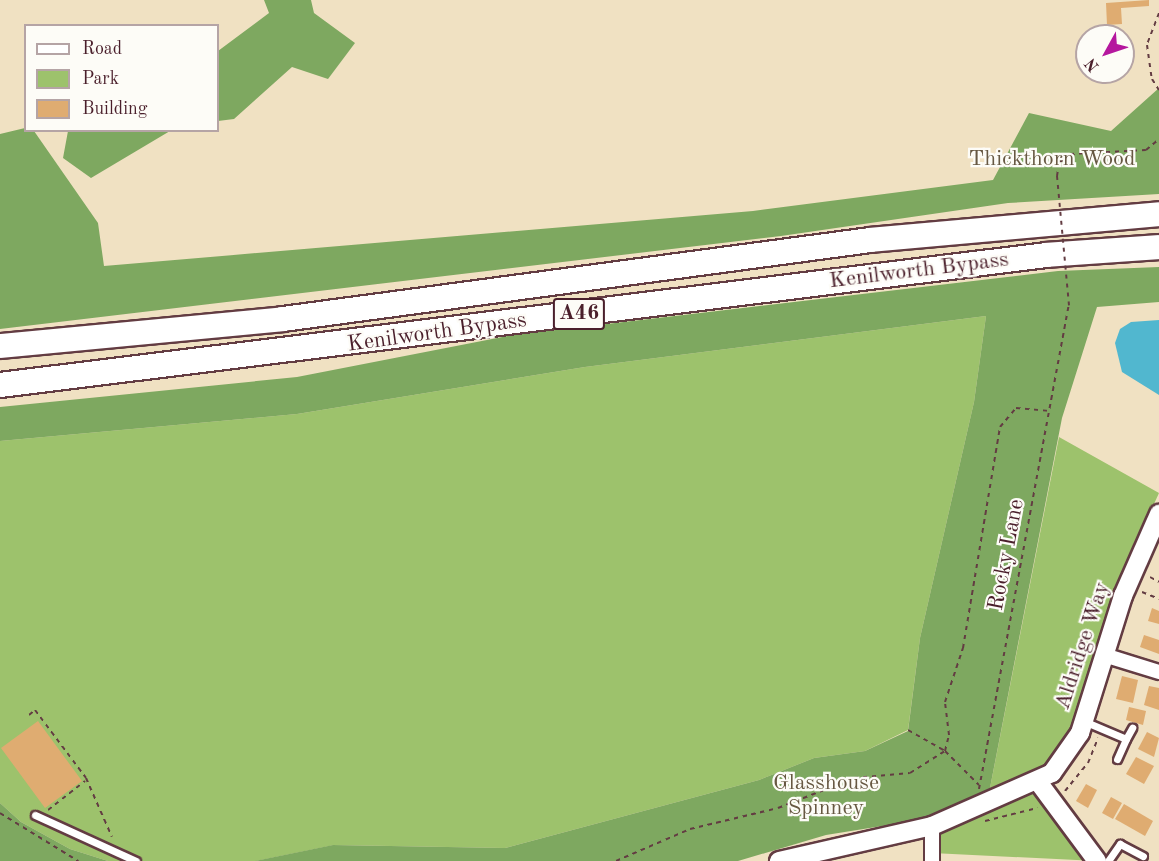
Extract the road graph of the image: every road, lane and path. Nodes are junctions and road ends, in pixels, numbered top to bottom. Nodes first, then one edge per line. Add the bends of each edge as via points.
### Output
1 (1159, 13) edge
2 (1159, 90) edge
3 (1159, 139) edge
4 (1159, 214) edge
5 (1159, 247) edge
6 (0, 346) edge
7 (0, 385) edge
8 (1049, 411) junction
9 (1159, 514) edge
10 (1147, 576) dead end
11 (1159, 582) edge
12 (1140, 591) dead end
13 (1159, 599) edge
14 (1104, 655) junction
15 (1159, 672) edge
16 (29, 715) dead end
17 (1084, 721) junction
18 (1132, 728) dead end
19 (908, 730) dead end
20 (1126, 739) junction
21 (945, 751) junction
22 (1117, 759) dead end
23 (86, 781) junction
24 (1039, 783) junction
25 (980, 785) junction
26 (974, 810) junction
27 (0, 813) edge
28 (38, 816) joint
29 (932, 826) junction
30 (118, 850) junction
31 (1143, 856) dead end
32 (78, 861) edge
33 (136, 861) edge
34 (616, 861) edge
35 (779, 861) edge
36 (932, 861) edge
37 (1097, 861) edge
38 (1107, 861) edge

1 - 2 path via 1147,45 1152,79
3 - 8 path, Rocky Lane, bridge via 1146,150 1070,154 1059,163 1069,305
4 - 6 highway, Kenilworth Bypass / A46 via 870,240 283,319
5 - 7 highway, Kenilworth Bypass / A46 via 1046,255
8 - 21 path via 1016,408 1000,427 963,648 945,702 949,735
8 - 25 path, Rocky Lane
9 - 14 street, Aldridge Way
10 - 11 path
12 - 13 path
14 - 15 street
14 - 17 street, Aldridge Way
16 - 23 path via 35,710
17 - 20 lane
17 - 24 street, Aldridge Way via 1064,761
18 - 20 lane
19 - 21 path
20 - 22 lane
21 - 25 path
21 - 34 path via 910,773 854,778 778,808 690,828
23 - 28 path
23 - 30 path
24 - 26 street, Aldridge Way
24 - 37 street
25 - 26 path, Rocky Lane
26 - 29 street, Aldridge Way
27 - 32 path
28 - 30 lane
29 - 35 street, Aldridge Way
29 - 36 street
30 - 33 lane
31 - 38 lane via 1120,844

